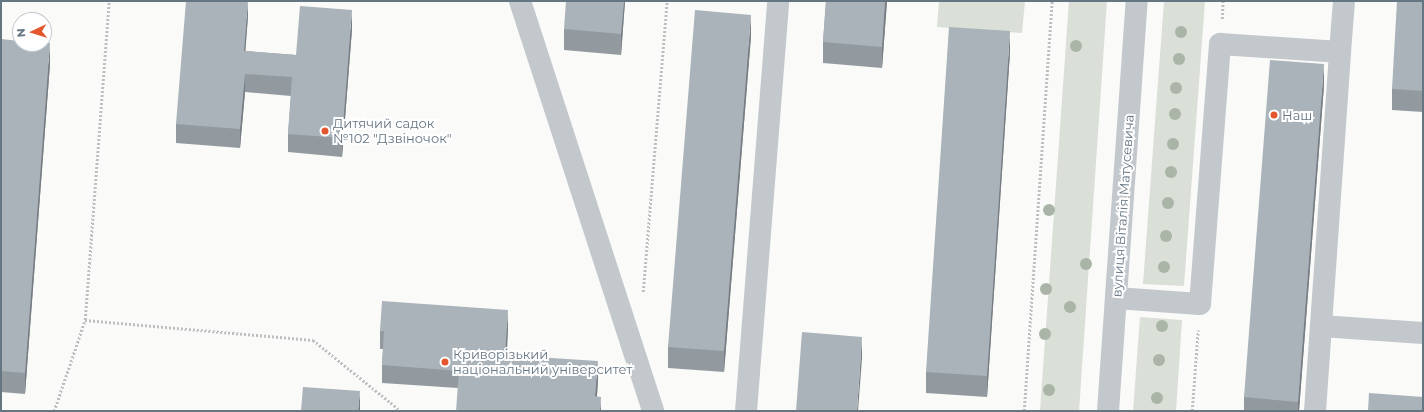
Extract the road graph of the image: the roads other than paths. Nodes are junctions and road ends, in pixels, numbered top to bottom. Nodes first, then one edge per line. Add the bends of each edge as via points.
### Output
1 (520, 1) edge
2 (778, 1) edge
3 (1137, 1) edge
4 (1344, 1) edge
5 (1340, 52) junction
6 (1116, 298) junction
7 (1321, 326) junction
8 (1423, 333) edge
9 (653, 411) edge
10 (746, 411) edge
11 (1108, 411) edge
12 (1315, 411) edge

1 - 9 street
2 - 10 street
3 - 6 street, вулиця Віталія Матусевича
4 - 5 street
5 - 6 street via 1220,44 1200,304
5 - 7 street
6 - 11 street, вулиця Віталія Матусевича
7 - 8 street
7 - 12 street

